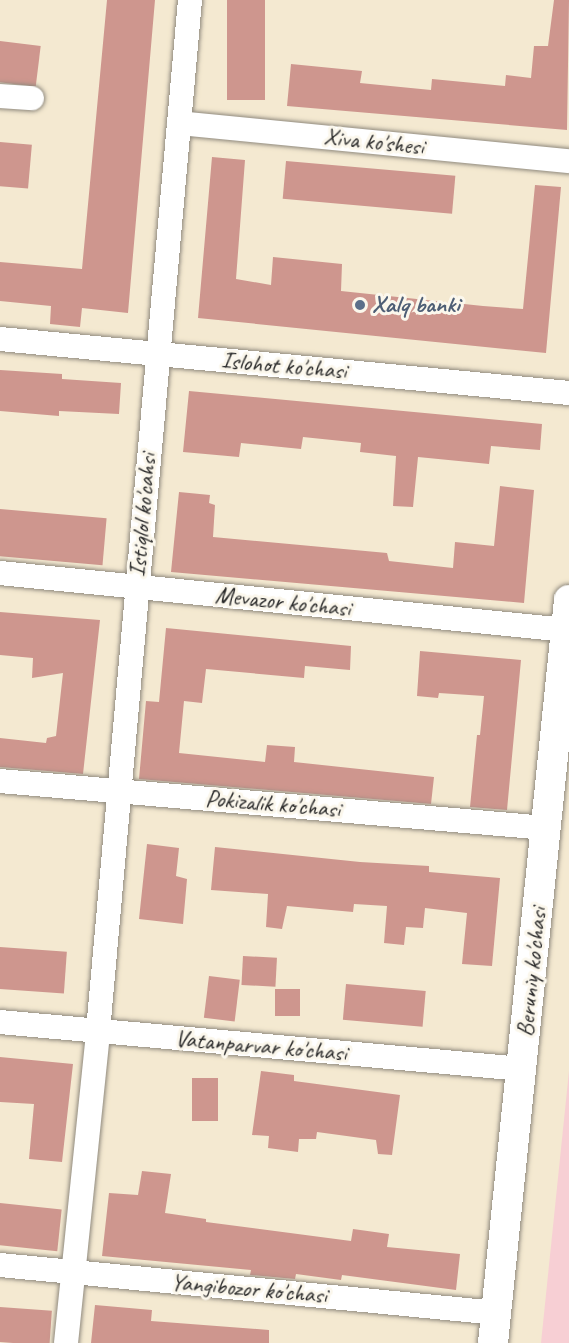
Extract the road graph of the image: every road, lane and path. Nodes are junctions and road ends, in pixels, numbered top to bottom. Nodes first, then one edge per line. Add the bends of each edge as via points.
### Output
1 (190, 0) edge
2 (0, 96) edge
3 (32, 98) dead end
4 (179, 123) junction
5 (569, 161) edge
6 (0, 339) edge
7 (157, 354) junction
8 (569, 393) edge
9 (0, 573) edge
10 (136, 587) junction
11 (569, 600) edge
12 (566, 630) junction
13 (0, 781) edge
14 (119, 791) junction
15 (546, 828) junction
16 (0, 1022) edge
17 (98, 1031) junction
18 (522, 1069) junction
19 (0, 1265) edge
20 (73, 1272) junction
21 (498, 1312) junction
22 (66, 1343) edge
23 (493, 1343) edge

1 - 4 street, Istiqlol ko'cahsi
2 - 3 street
4 - 5 street, Xiva ko'shesi
4 - 7 street, Istiqlol ko'cahsi
6 - 7 street, Islohot ko'chasi
7 - 8 street, Islohot ko'chasi
7 - 10 street, Istiqlol ko'cahsi
9 - 10 street, Mevazor ko'chasi
10 - 12 street, Mevazor ko'chasi
10 - 14 street, Istiqlol ko'cahsi
11 - 12 main road, Beruniy ko'chasi
12 - 15 main road, Beruniy ko'chasi
13 - 14 street, Pokizalik ko'chasi
14 - 15 street, Pokizalik ko'chasi
14 - 17 street, Istiqlol ko'cahsi
15 - 18 main road, Beruniy ko'chasi
16 - 17 street, Vatanparvar ko'chasi
17 - 18 street, Vatanparvar ko'chasi
17 - 20 street, Istiqlol ko'cahsi
18 - 21 main road, Beruniy ko'chasi
19 - 20 street, Yangibozor ko'chasi
20 - 21 street, Yangibozor ko'chasi
20 - 22 street, Istiqlol ko'cahsi
21 - 23 main road, Beruniy ko'chasi

